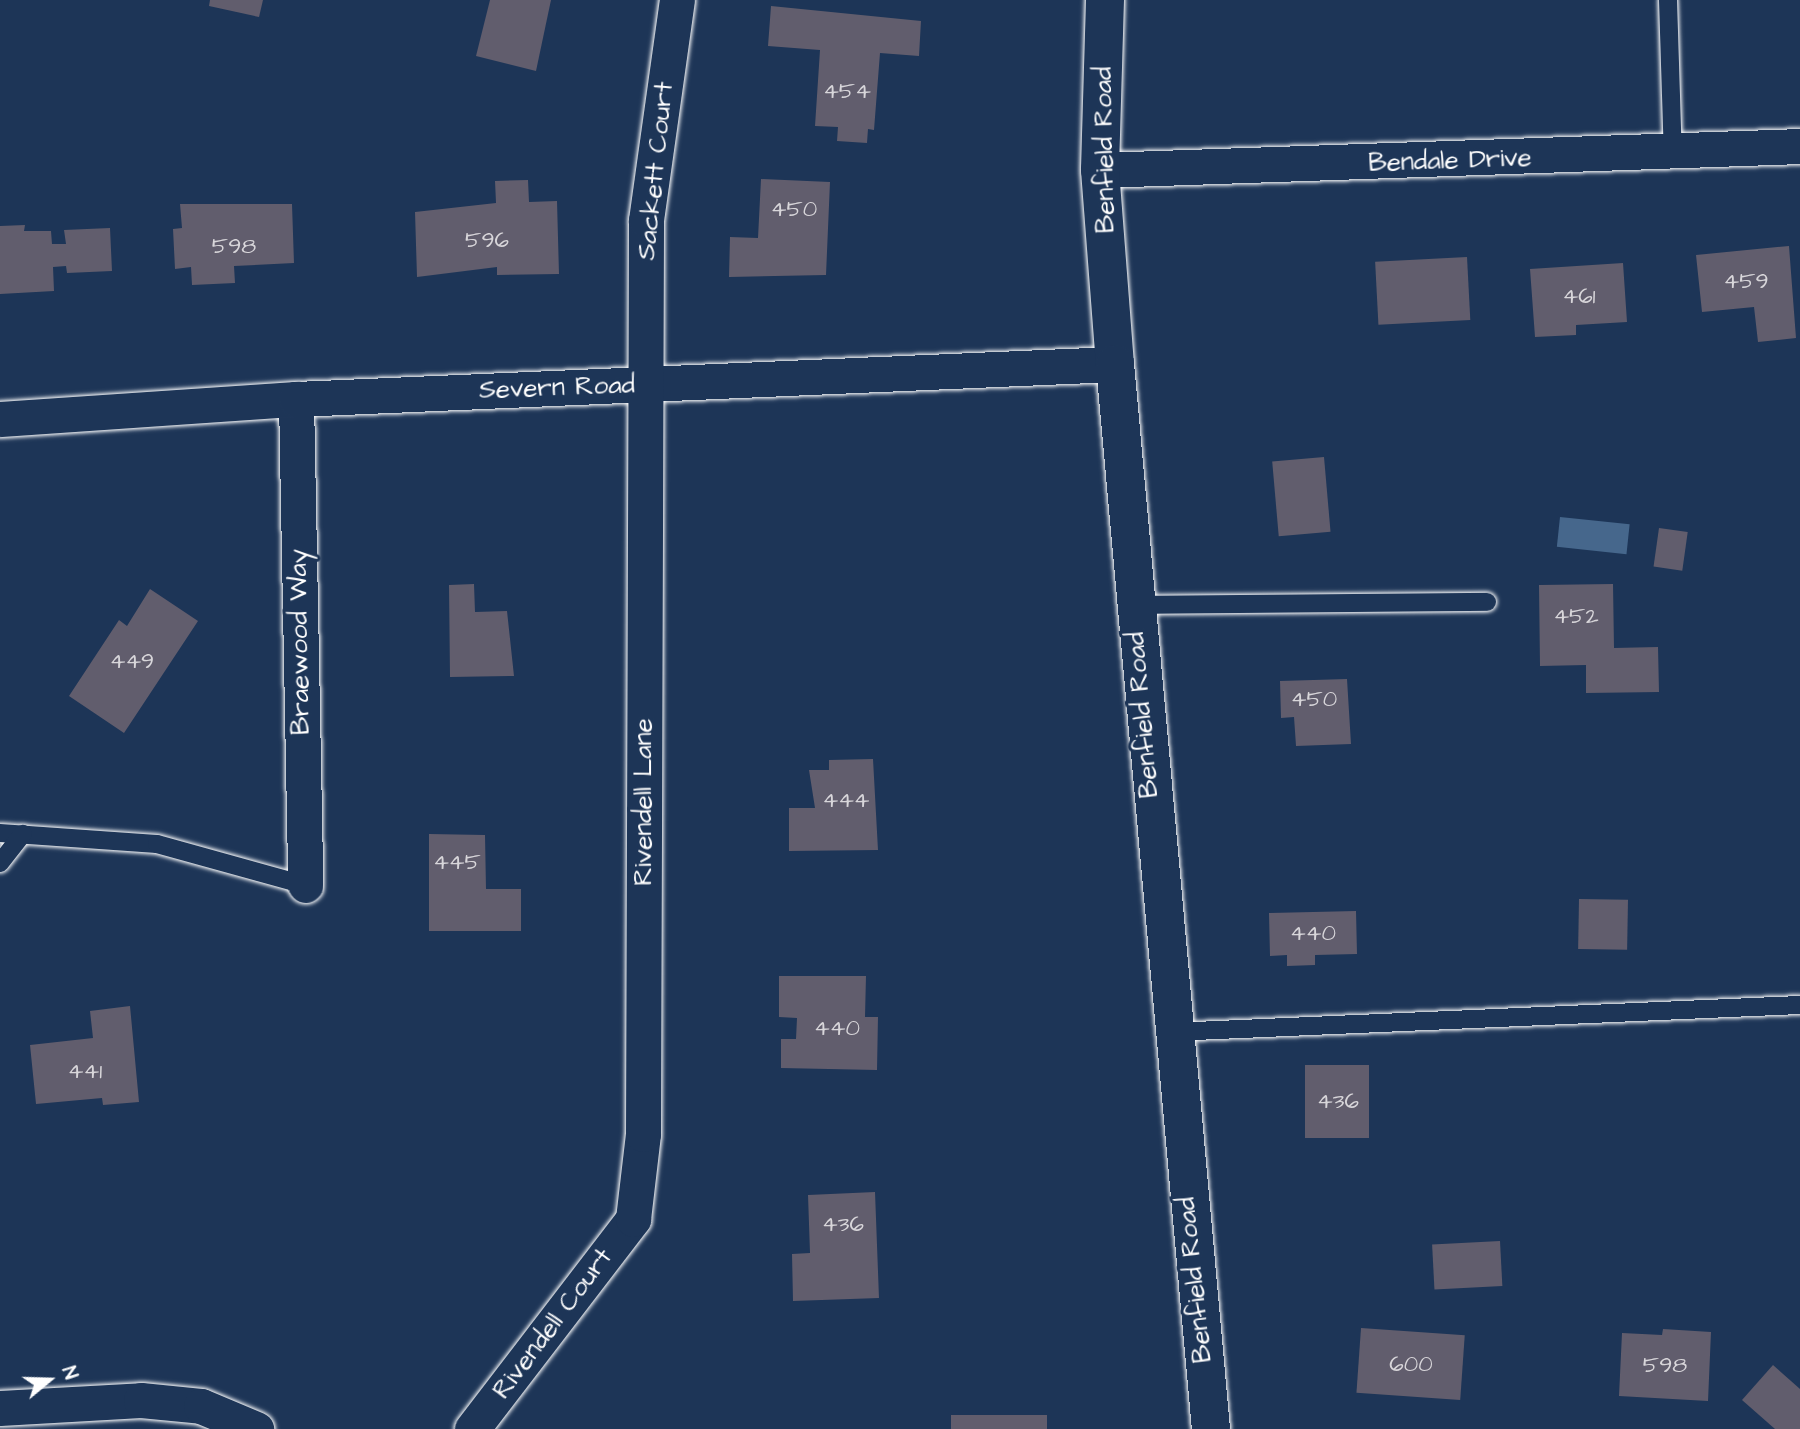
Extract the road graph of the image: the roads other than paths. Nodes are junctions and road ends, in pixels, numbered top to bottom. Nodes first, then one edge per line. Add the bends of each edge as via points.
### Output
1 (677, 0) edge
2 (1105, 0) edge
3 (1668, 0) edge
4 (1800, 146) edge
5 (1673, 155) junction
6 (1100, 170) junction
7 (1115, 364) junction
8 (646, 384) junction
9 (296, 399) junction
10 (0, 419) edge
11 (1487, 602) dead end
12 (1133, 605) junction
13 (0, 833) edge
14 (23, 834) junction
15 (0, 863) edge
16 (305, 885) joint
17 (1800, 1005) edge
18 (1171, 1032) junction
19 (634, 1219) joint
20 (0, 1408) edge
21 (256, 1429) edge
22 (472, 1429) edge
23 (1210, 1429) edge

1 - 8 street, Sackett Court via 646,220
2 - 6 main road, Benfield Road
3 - 5 lane
4 - 5 street, Bendale Drive
5 - 6 street, Bendale Drive
6 - 7 main road, Benfield Road
7 - 8 street, Severn Road
7 - 12 main road, Benfield Road
8 - 9 street, Severn Road
8 - 19 street, Rivendell Lane via 643,1134
9 - 10 street, Severn Road
9 - 16 street, Braewood Way
11 - 12 lane
12 - 18 main road, Benfield Road
13 - 14 lane
14 - 15 lane
14 - 16 lane via 157,844
17 - 18 lane
18 - 23 main road, Benfield Road
19 - 22 street, Rivendell Court
20 - 21 street via 141,1400 201,1406

